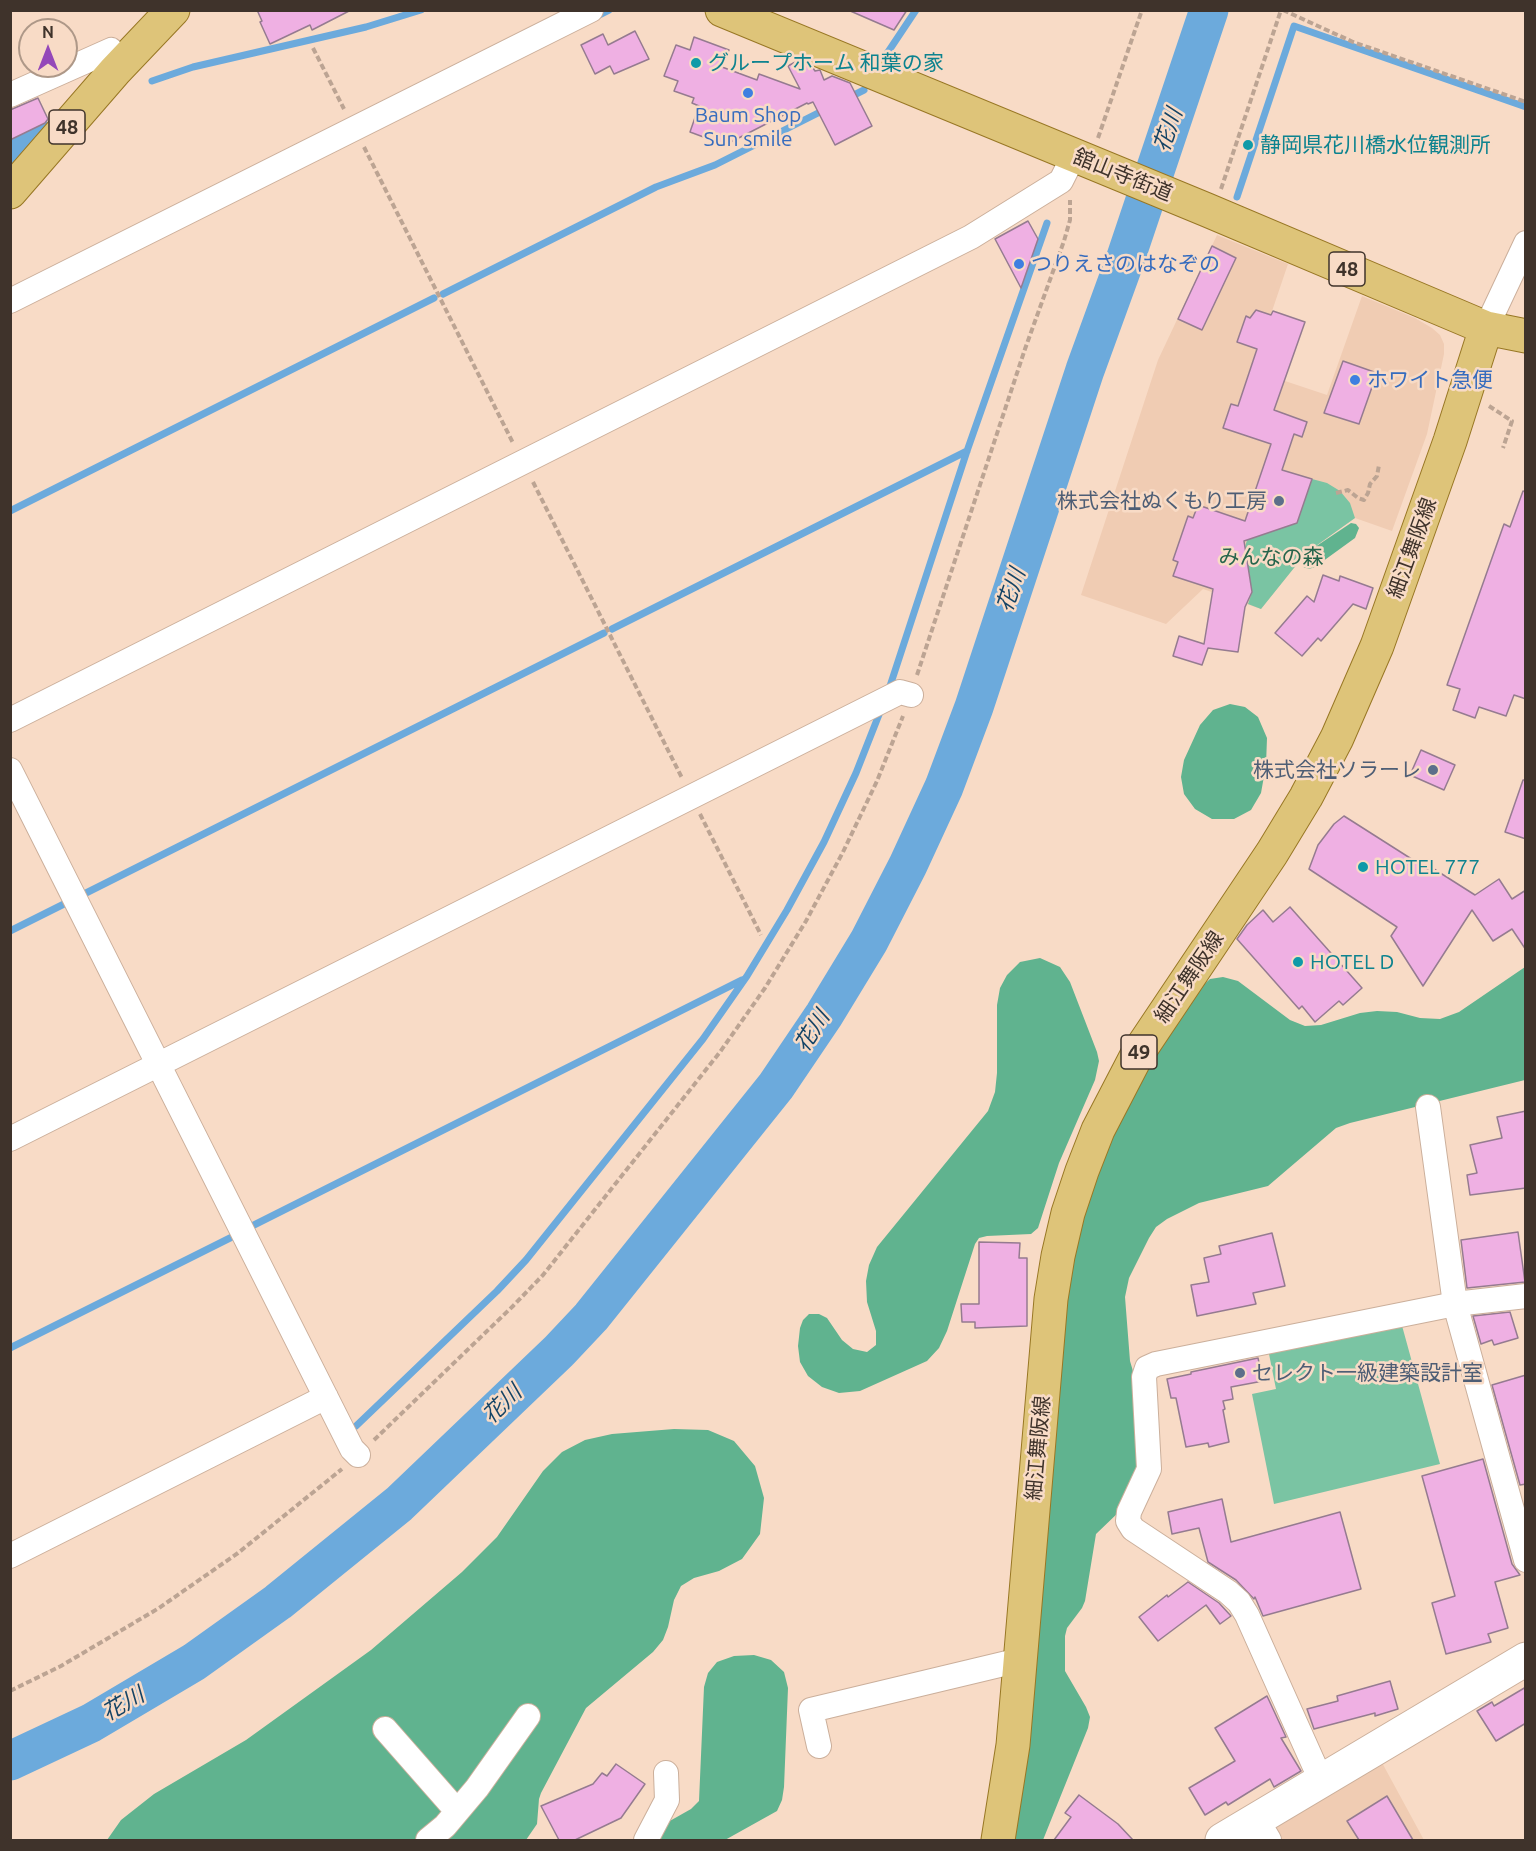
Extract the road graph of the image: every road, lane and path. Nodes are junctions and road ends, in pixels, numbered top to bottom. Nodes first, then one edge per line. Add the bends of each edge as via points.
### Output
1 (173, 10) edge
2 (591, 10) edge
3 (722, 10) edge
4 (1142, 10) edge
5 (1282, 10) edge
6 (314, 48) dead end
7 (124, 62) junction
8 (10, 95) edge
9 (1526, 102) edge
10 (354, 129) junction
11 (1080, 165) junction
12 (10, 192) edge
13 (1210, 211) junction
14 (1526, 243) edge
15 (10, 301) edge
16 (1486, 328) junction
17 (1526, 336) edge
18 (1485, 404) dead end
19 (1503, 447) dead end
20 (523, 462) junction
21 (1379, 465) dead end
22 (1336, 493) dead end
23 (910, 695) junction
24 (10, 720) edge
25 (10, 770) edge
26 (691, 797) junction
27 (761, 935) dead end
28 (159, 1064) junction
29 (1428, 1107) dead end
30 (10, 1139) edge
31 (1526, 1296) edge
32 (1455, 1304) junction
33 (326, 1397) junction
34 (358, 1455) junction
35 (10, 1556) edge
36 (1526, 1560) edge
37 (1526, 1659) edge
38 (1020, 1660) junction
39 (10, 1691) edge
40 (528, 1716) dead end
41 (385, 1729) dead end
42 (819, 1746) dead end
43 (666, 1773) dead end
44 (1323, 1780) junction
45 (457, 1811) junction
46 (1263, 1830) edge
47 (428, 1840) edge
48 (646, 1840) edge
49 (998, 1840) edge
50 (1222, 1840) edge

1 - 7 main road, 48
2 - 10 street
3 - 11 main road, 舘山寺街道 / 48
4 - 11 path
5 - 9 path via 1353,42
5 - 13 path
6 - 10 path
7 - 8 street via 111,50
7 - 12 main road, 48
10 - 15 street
10 - 20 path
11 - 13 main road, 舘山寺街道 / 48
11 - 20 street via 970,237
11 - 23 path via 1064,241
13 - 16 main road, 舘山寺街道 / 48
14 - 16 street
16 - 17 main road, 舘山寺街道 / 48
16 - 38 main road, 細江舞阪線 / 49 via 1377,646 1337,738 1272,853 1138,1053 1102,1121 1082,1171 1068,1213 1051,1299
18 - 19 path via 1512,421
20 - 24 street
20 - 26 path
21 - 22 path via 1364,500 1348,490
23 - 26 street via 900,692
23 - 34 path via 877,781 838,862 765,988 720,1052 543,1275
25 - 28 street
26 - 27 path
26 - 28 street
28 - 30 street
28 - 33 street
29 - 32 street
31 - 32 street
32 - 36 street
32 - 44 street via 1156,1364 1147,1368 1144,1377 1149,1469 1128,1521 1133,1529 1239,1602
33 - 34 street
33 - 35 street
34 - 39 path via 200,1581 118,1634
37 - 44 street
38 - 42 street via 811,1710
38 - 49 main road, 細江舞阪線 / 49
40 - 45 street
41 - 45 street
43 - 48 street via 668,1800
44 - 46 street
45 - 47 street
46 - 50 street

